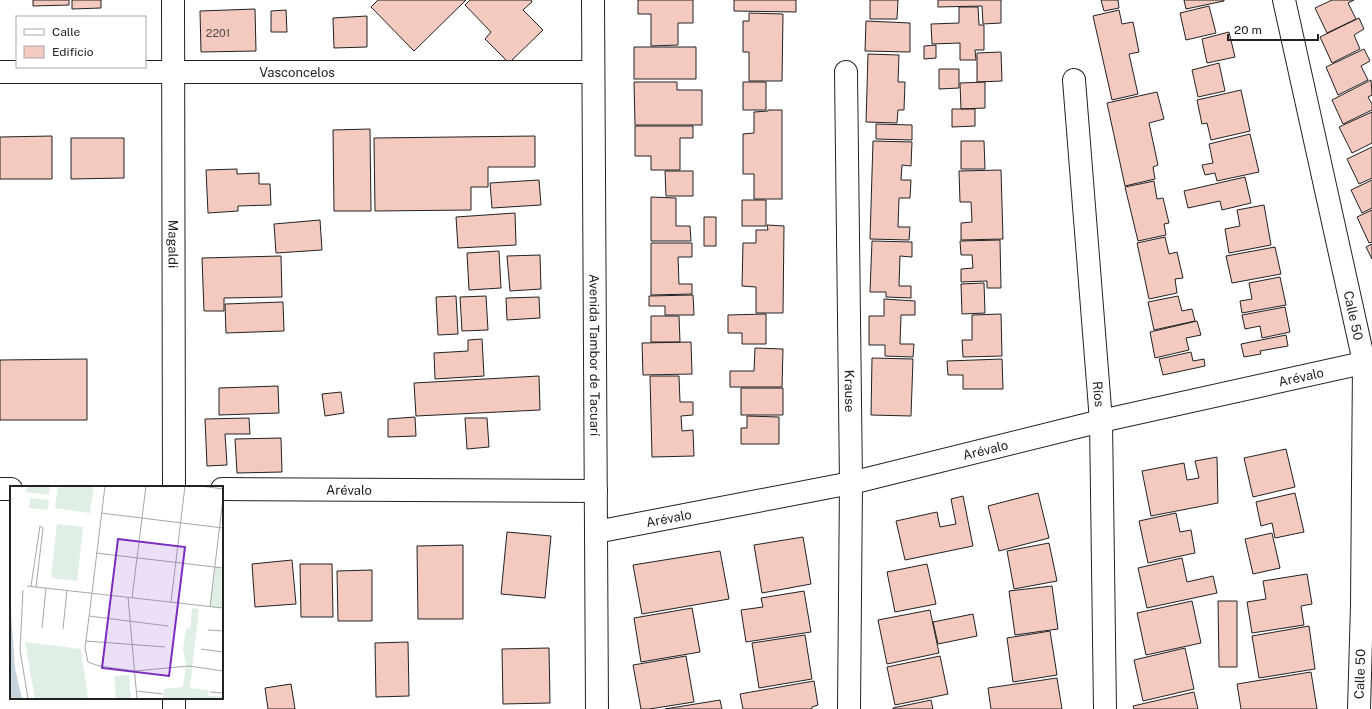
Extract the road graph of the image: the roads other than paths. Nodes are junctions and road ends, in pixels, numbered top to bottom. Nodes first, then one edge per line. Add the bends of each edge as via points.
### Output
1 (173, 0) edge
2 (593, 0) edge
3 (1284, 0) edge
4 (0, 72) edge
5 (173, 72) junction
6 (594, 72) junction
7 (846, 72) dead end
8 (1074, 80) dead end
9 (1368, 361) edge
10 (1101, 421) junction
11 (851, 483) junction
12 (174, 486) edge
13 (223, 489) edge
14 (596, 491) junction
15 (596, 532) junction
16 (597, 709) edge
17 (849, 709) edge
18 (1105, 709) edge
19 (1358, 709) edge

1 - 5 street, Magaldi
2 - 6 street, Avenida Tambor de Tacuarí
3 - 9 street, Calle 50
4 - 5 street, Vasconcelos
5 - 6 street, Vasconcelos
5 - 12 street, Magaldi
6 - 14 street, Avenida Tambor de Tacuarí
7 - 11 street, Krause
8 - 10 street, Ríos
9 - 10 street, Arévalo
9 - 19 street, Calle 50
10 - 11 street, Arévalo
10 - 18 street, Ríos
11 - 15 street, Arévalo
11 - 17 street, Krause
13 - 14 street, Arévalo
14 - 15 street, Avenida Tambor de Tacuarí
15 - 16 street, Avenida Tambor de Tacuarí

